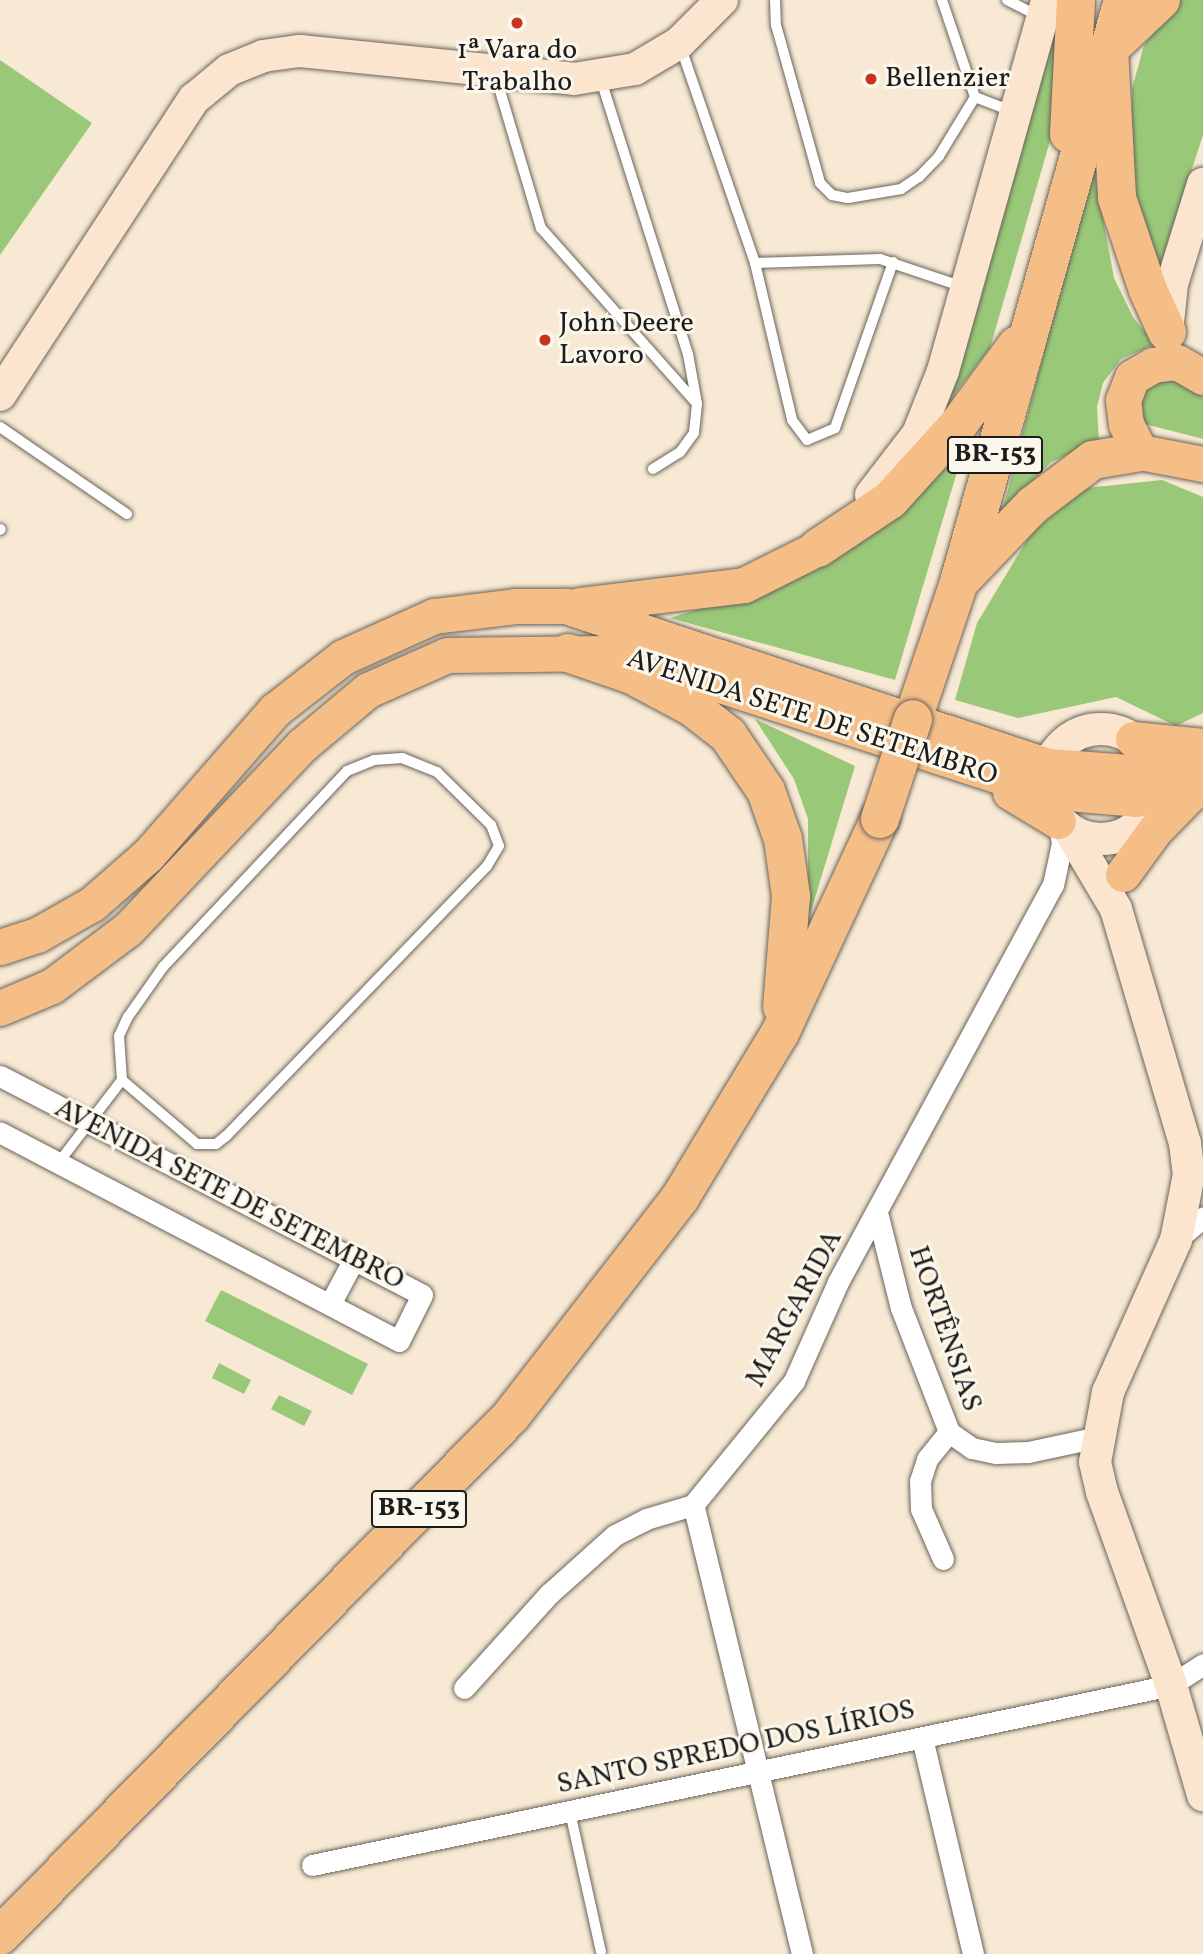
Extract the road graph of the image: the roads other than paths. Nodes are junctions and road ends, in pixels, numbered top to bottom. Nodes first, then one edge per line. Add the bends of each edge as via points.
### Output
1 (722, 0) edge
2 (775, 0) edge
3 (942, 0) edge
4 (1007, 0) edge
5 (1076, 0) edge
6 (1123, 0) edge
7 (1161, 0) edge
8 (1044, 9) edge
9 (679, 43) junction
10 (1110, 49) junction
11 (495, 71) junction
12 (599, 75) junction
13 (975, 97) junction
14 (1014, 112) junction
15 (1203, 184) edge
16 (1066, 201) junction
17 (893, 262) junction
18 (755, 263) junction
19 (965, 288) junction
20 (1031, 327) junction
21 (1167, 332) junction
22 (1203, 377) edge
23 (0, 395) edge
24 (697, 404) junction
25 (0, 427) edge
26 (1140, 452) junction
27 (1203, 464) edge
28 (653, 469) dead end
29 (127, 514) dead end
30 (818, 548) junction
31 (959, 582) junction
32 (566, 606) junction
33 (568, 653) junction
34 (1133, 739) junction
35 (1203, 747) edge
36 (1203, 756) edge
37 (1203, 781) edge
38 (1155, 785) junction
39 (1057, 790) junction
40 (1132, 830) junction
41 (1123, 874) junction
42 (1116, 909) junction
43 (0, 947) edge
44 (0, 1008) edge
45 (780, 1034) junction
46 (0, 1076) edge
47 (122, 1080) junction
48 (88, 1122) junction
49 (0, 1132) edge
50 (59, 1163) junction
51 (878, 1216) junction
52 (1203, 1217) edge
53 (1176, 1240) junction
54 (354, 1259) junction
55 (330, 1304) junction
56 (949, 1432) junction
57 (1098, 1437) junction
58 (693, 1505) junction
59 (943, 1559) dead end
60 (1203, 1664) edge
61 (1171, 1685) junction
62 (464, 1688) dead end
63 (922, 1738) junction
64 (760, 1771) junction
65 (1203, 1795) edge
66 (569, 1812) junction
67 (312, 1865) dead end
68 (0, 1936) edge
69 (601, 1952) dead end
70 (802, 1954) edge
71 (973, 1954) edge

1 - 9 street
2 - 13 lane via 776,25 820,183 832,195 848,198 901,189 919,177 939,156
3 - 13 lane
4 - 8 lane
5 - 16 highway
6 - 10 highway, BR-153
7 - 10 highway
8 - 14 street
9 - 12 street via 635,69
9 - 18 lane
10 - 16 highway, BR-153
10 - 21 highway via 1117,198
11 - 12 street via 574,79
11 - 23 street via 300,51 262,56 229,70 194,99
11 - 24 lane via 541,228
12 - 24 lane via 688,354
13 - 14 lane
14 - 19 street
15 - 21 street via 1172,284
16 - 20 highway, BR-153
17 - 18 lane via 864,257
17 - 18 lane via 838,421 824,436 807,440 792,420
17 - 19 lane
19 - 30 street via 943,371 918,434 884,482
20 - 30 highway via 958,425 890,500
20 - 31 highway, BR-153
21 - 22 main road
22 - 26 main road via 1177,362 1153,365 1132,377 1122,400 1126,424
24 - 28 lane via 694,432 680,452
25 - 29 lane
26 - 27 main road
26 - 31 highway via 1093,460 1033,505
30 - 32 main road, AVENIDA SETE DE SETEMBRO via 744,585
31 - 45 highway, BR-153, bridge via 880,819
32 - 39 main road, AVENIDA SETE DE SETEMBRO via 1014,755
32 - 43 main road, AVENIDA SETE DE SETEMBRO via 515,606 434,616 343,657 275,710 148,855 92,904 37,935
33 - 39 main road, AVENIDA SETE DE SETEMBRO via 606,653 653,663 985,774
33 - 44 main road, AVENIDA SETE DE SETEMBRO via 447,655 368,690 301,746 128,929 52,986
33 - 45 highway via 632,675 692,707 728,735 766,791 783,839 791,896
34 - 35 main road
34 - 38 street via 1148,754
34 - 39 street via 1114,730 1094,729
36 - 38 main road, AVENIDA SETE DE SETEMBRO
37 - 38 main road, AVENIDA SETE DE SETEMBRO
37 - 41 main road via 1155,830
38 - 39 main road, AVENIDA SETE DE SETEMBRO
38 - 40 street via 1145,818
39 - 40 street via 1079,836 1103,840
39 - 42 street
39 - 51 street, MARGARIDA via 1062,843 1053,885
40 - 41 street
41 - 42 street
42 - 53 street via 1185,1143 1189,1174
45 - 68 highway, BR-153 via 680,1198 511,1416
46 - 48 street, AVENIDA SETE DE SETEMBRO
47 - 47 lane via 119,1036 163,967 347,771 374,760 401,758 437,772 491,825 499,846 487,866 216,1144 197,1144
47 - 48 lane
48 - 50 lane
48 - 54 street, AVENIDA SETE DE SETEMBRO
49 - 50 street, AVENIDA SETE DE SETEMBRO
50 - 55 street, AVENIDA SETE DE SETEMBRO
51 - 56 street, HORTÊNSIAS via 901,1308
51 - 58 street, MARGARIDA via 838,1282 794,1381
52 - 53 street
53 - 57 street via 1108,1392
54 - 55 street
54 - 55 street, AVENIDA SETE DE SETEMBRO via 422,1295 399,1341
56 - 57 street, HORTÊNSIAS via 972,1448 996,1453 1028,1452
56 - 59 street via 927,1459 920,1481 921,1509
57 - 61 street via 1095,1462 1102,1492
58 - 62 street via 646,1519 615,1535 549,1594
58 - 64 street
60 - 61 street
61 - 63 street, SANTO SPREDO DOS LÍRIOS
61 - 65 street
63 - 64 street, SANTO SPREDO DOS LÍRIOS
63 - 71 street
64 - 66 street, SANTO SPREDO DOS LÍRIOS
64 - 70 street
66 - 67 street, SANTO SPREDO DOS LÍRIOS
66 - 69 lane

